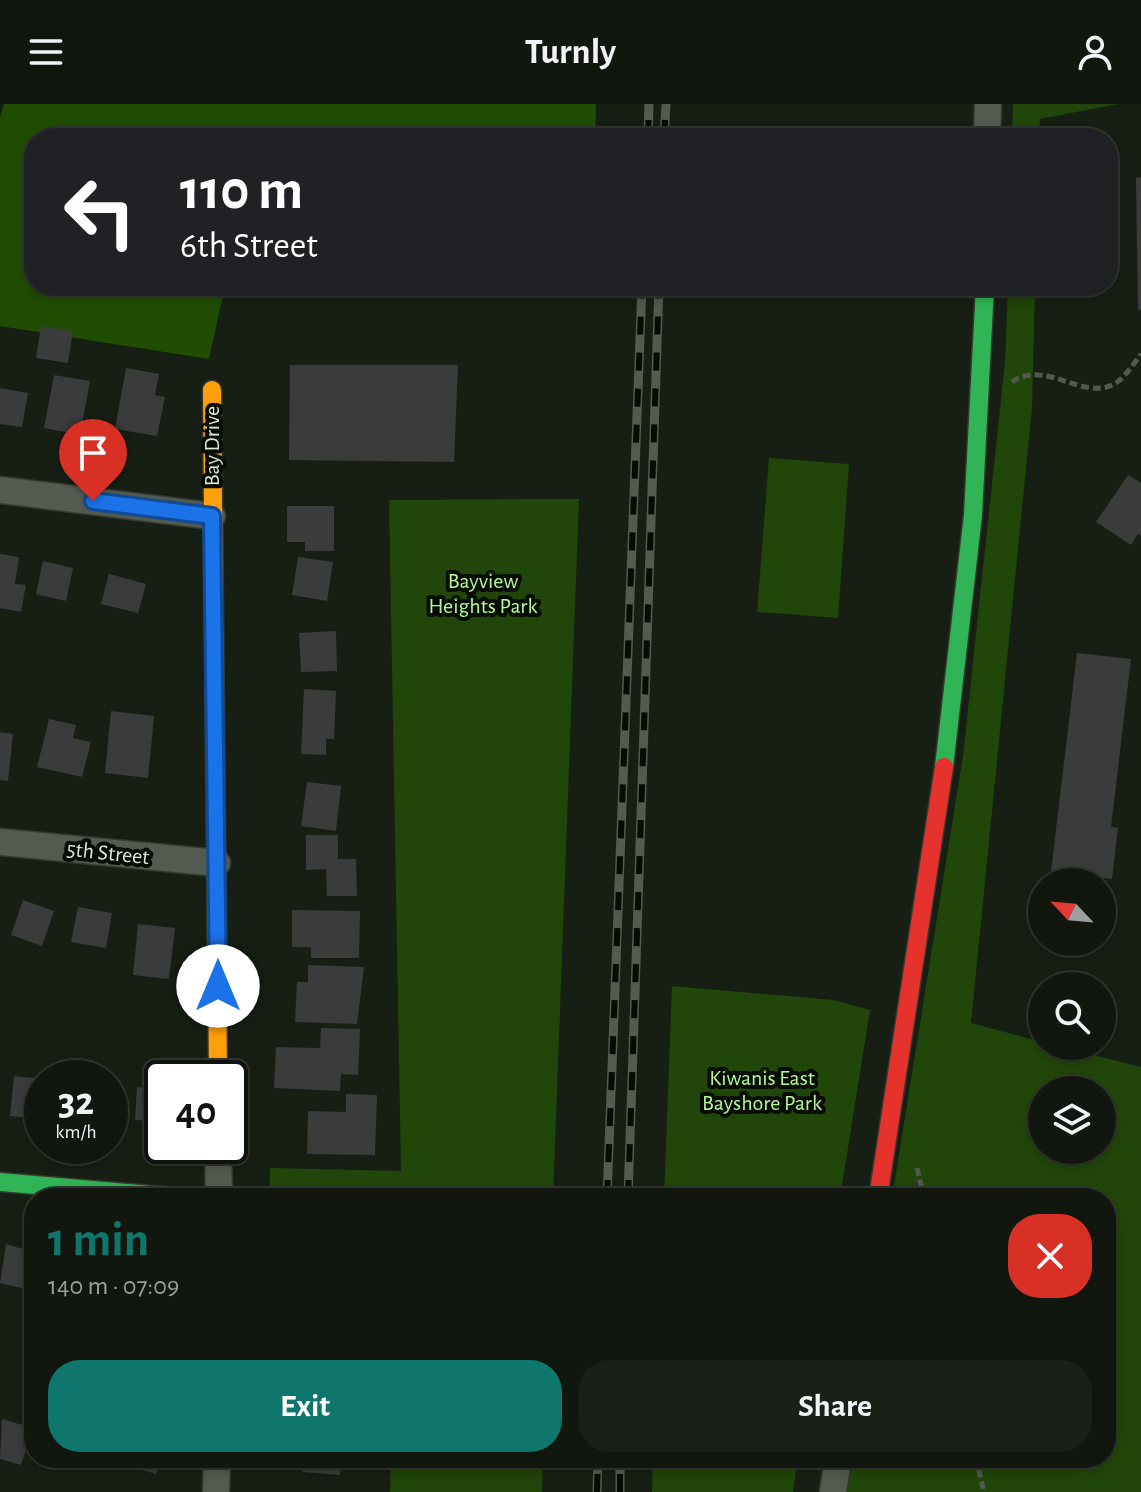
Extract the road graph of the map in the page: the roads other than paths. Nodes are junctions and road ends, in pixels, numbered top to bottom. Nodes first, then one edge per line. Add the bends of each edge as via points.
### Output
1 (988, 104) edge
2 (987, 128) edge
3 (985, 296) edge
4 (212, 390) dead end
5 (0, 490) edge
6 (212, 516) junction
7 (0, 842) edge
8 (217, 863) junction
9 (218, 1060) edge
10 (218, 1164) edge
11 (0, 1182) edge
12 (69, 1188) edge
13 (219, 1188) edge
14 (880, 1188) edge
15 (217, 1468) edge
16 (837, 1468) edge
17 (216, 1492) edge
18 (833, 1492) edge

1 - 2 street
3 - 14 street via 951,726
4 - 6 street, Bay Drive
5 - 6 street
6 - 8 street, Bay Drive
7 - 8 street, 5th Street
8 - 9 street, Bay Drive
10 - 13 street
11 - 12 street
15 - 17 street
16 - 18 street

